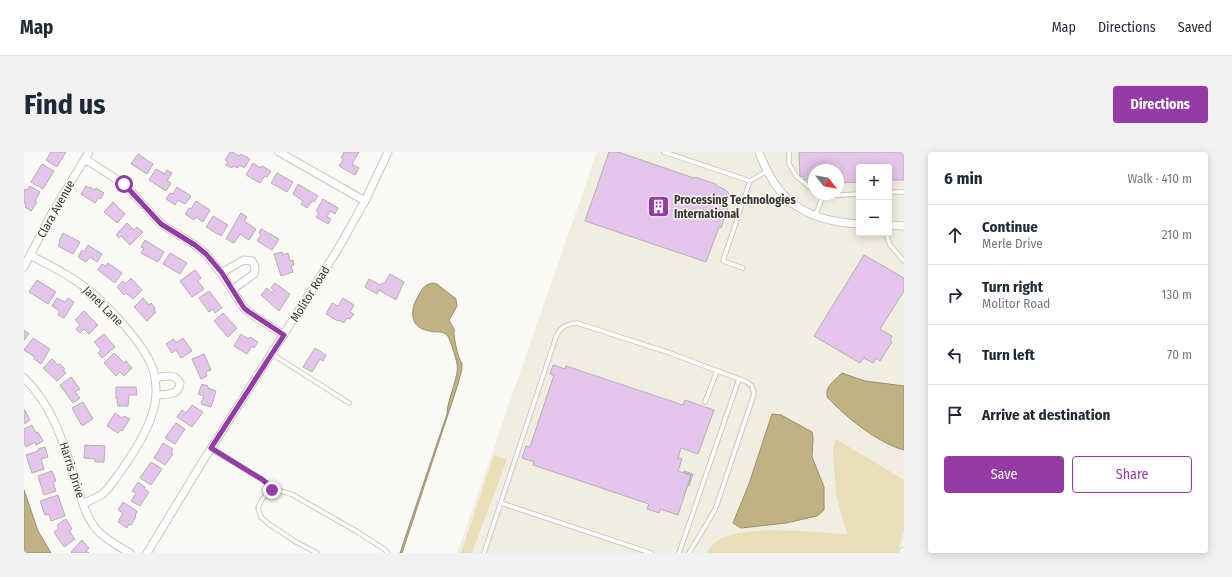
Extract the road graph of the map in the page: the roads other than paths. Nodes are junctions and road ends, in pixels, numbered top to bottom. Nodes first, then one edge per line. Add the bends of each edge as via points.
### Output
1 (279, 152) edge
2 (388, 152) edge
3 (664, 152) edge
4 (759, 152) edge
5 (788, 152) edge
6 (87, 155) edge
7 (767, 171) junction
8 (750, 181) junction
9 (808, 186) edge
10 (892, 192) edge
11 (904, 192) edge
12 (856, 194) edge
13 (844, 195) edge
14 (821, 200) edge
15 (365, 201) junction
16 (815, 216) junction
17 (856, 224) edge
18 (892, 225) edge
19 (904, 226) edge
20 (887, 236) edge
21 (30, 256) junction
22 (904, 261) edge
23 (24, 267) edge
24 (743, 268) dead end
25 (222, 273) junction
26 (232, 290) junction
27 (284, 335) junction
28 (272, 354) junction
29 (717, 371) junction
30 (24, 378) edge
31 (155, 378) junction
32 (738, 379) junction
33 (156, 395) junction
34 (705, 402) dead end
35 (349, 403) dead end
36 (211, 448) junction
37 (272, 490) junction
38 (501, 503) junction
39 (83, 504) junction
40 (130, 553) edge
41 (147, 553) edge
42 (317, 553) edge
43 (388, 553) edge
44 (484, 553) edge
45 (651, 553) edge
46 (679, 553) edge
47 (689, 553) edge

1 - 15 street
2 - 15 street, Molitor Road
3 - 8 lane
4 - 7 street
5 - 9 lane via 789,164 796,176
6 - 21 street, Clara Avenue
6 - 25 street via 124,184 161,224 206,254
7 - 8 lane
7 - 16 street via 786,197 796,206
8 - 24 lane via 723,261
10 - 11 lane
12 - 13 lane
14 - 16 lane
15 - 27 street, Molitor Road
16 - 17 street via 835,222
18 - 19 street
20 - 22 lane via 890,245
21 - 23 street, Clara Avenue
21 - 31 street, Janel Lane via 73,278 99,299 138,343 148,358
25 - 26 street
25 - 26 street via 244,260 252,261 254,264 254,274
26 - 27 street via 244,308
27 - 28 street, Molitor Road
28 - 35 lane
28 - 36 street, Molitor Road
29 - 32 lane
29 - 34 lane
29 - 38 lane via 577,323 564,326 556,337
30 - 39 street, Harris Drive via 41,398 55,422
31 - 33 street, Janel Lane
31 - 33 street via 171,376 180,383 173,394
32 - 46 lane
32 - 47 lane via 752,386 754,394 715,510
33 - 39 street, Janel Lane via 147,428 113,482 101,495
36 - 37 lane via 263,480
36 - 41 street, Molitor Road
37 - 42 lane via 259,503 261,517 296,542
37 - 43 lane via 293,495 384,548
38 - 44 lane
38 - 45 lane
39 - 40 street, Harris Drive via 98,531

